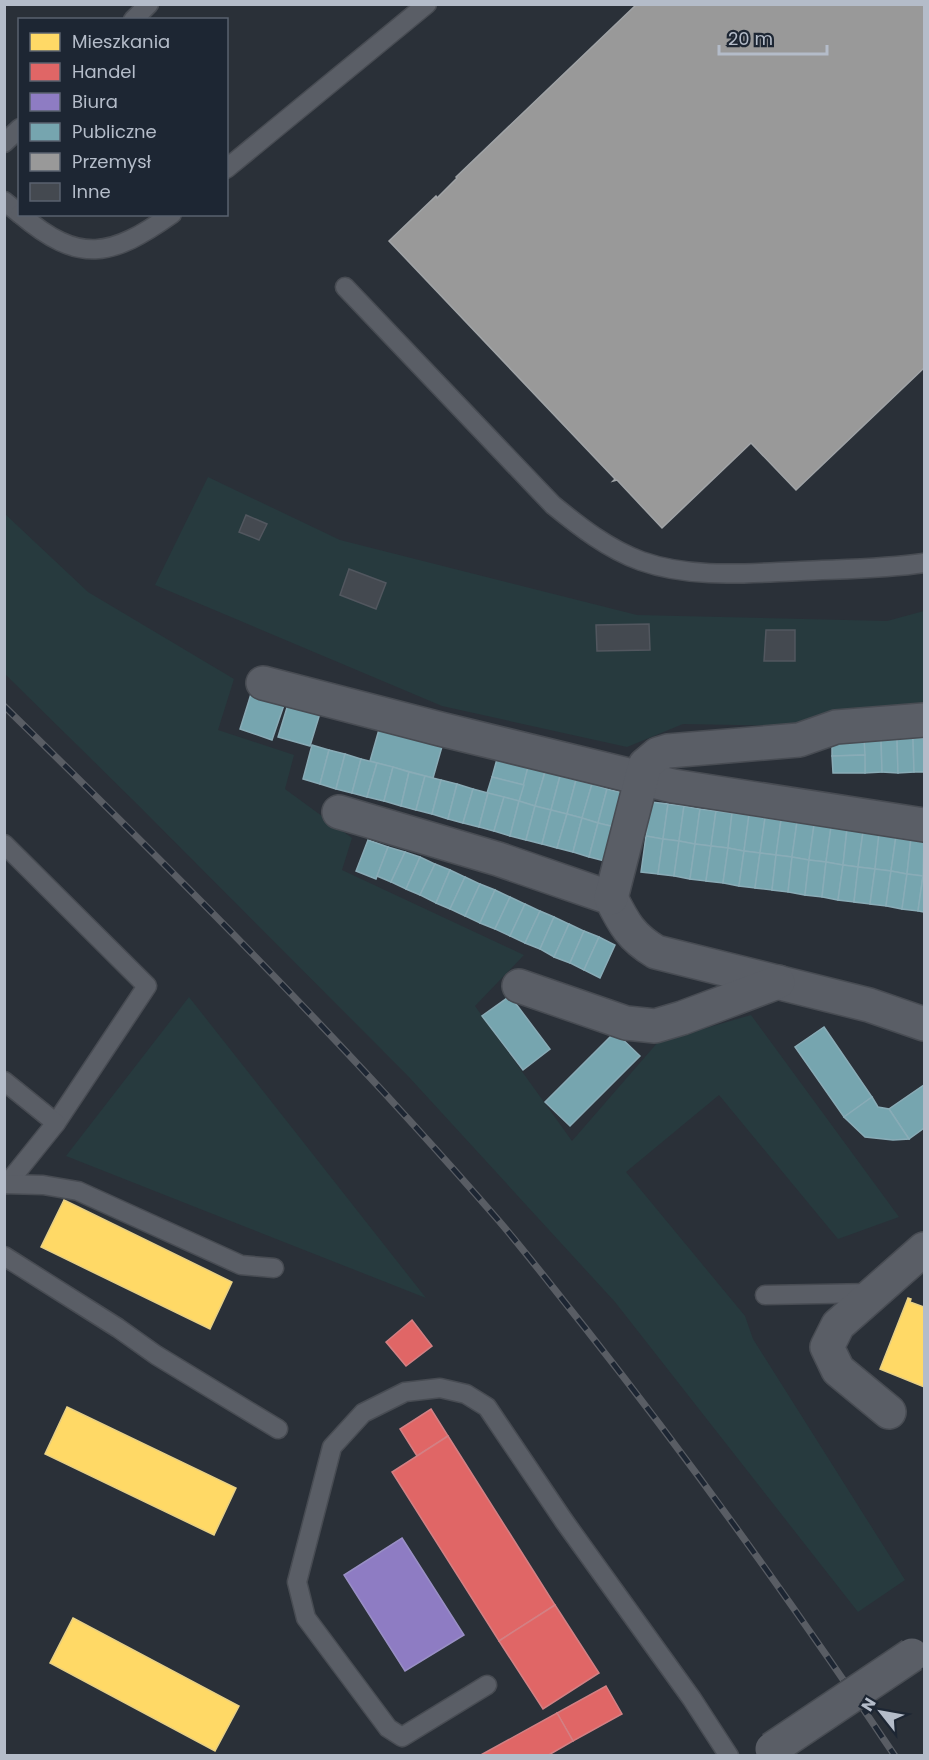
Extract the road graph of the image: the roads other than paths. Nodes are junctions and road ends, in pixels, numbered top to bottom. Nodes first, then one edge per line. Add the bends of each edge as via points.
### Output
1 (149, 4) edge
2 (427, 4) edge
3 (135, 18) edge
4 (18, 130) edge
5 (4, 142) edge
6 (228, 168) edge
7 (4, 201) edge
8 (18, 212) edge
9 (22, 216) edge
10 (168, 216) edge
11 (345, 287) dead end
12 (924, 563) edge
13 (263, 683) dead end
14 (924, 720) edge
15 (642, 778) junction
16 (339, 812) dead end
17 (924, 825) edge
18 (4, 844) edge
19 (611, 898) junction
20 (778, 982) junction
21 (519, 986) dead end
22 (924, 1024) edge
23 (4, 1081) edge
24 (56, 1123) junction
25 (6, 1184) edge
26 (924, 1249) edge
27 (4, 1256) edge
28 (274, 1268) dead end
29 (875, 1293) junction
30 (765, 1295) dead end
31 (889, 1412) dead end
32 (278, 1429) dead end
33 (912, 1655) dead end
34 (487, 1685) dead end
35 (772, 1749) dead end
36 (729, 1755) edge

1 - 3 lane
2 - 6 lane
4 - 5 lane
7 - 8 lane
9 - 10 lane via 65,245 87,249 109,249 128,242
11 - 12 lane via 553,505 625,555 664,567 719,574
13 - 15 street
14 - 15 street via 836,727 800,740 668,751 645,765
15 - 17 street
15 - 19 street
16 - 19 street via 498,859
18 - 24 lane via 147,986
19 - 20 street via 626,927 639,942 656,952
20 - 21 street via 655,1026 626,1023
20 - 22 street
23 - 24 lane
24 - 25 lane
25 - 28 lane via 78,1191 241,1265
26 - 29 street
27 - 32 lane
29 - 30 lane
29 - 31 street via 838,1325 827,1347 838,1370
33 - 35 street, bridge
34 - 36 lane via 402,1737 388,1728 306,1618 297,1582 332,1447 363,1413 405,1392 440,1388 466,1394 487,1407

